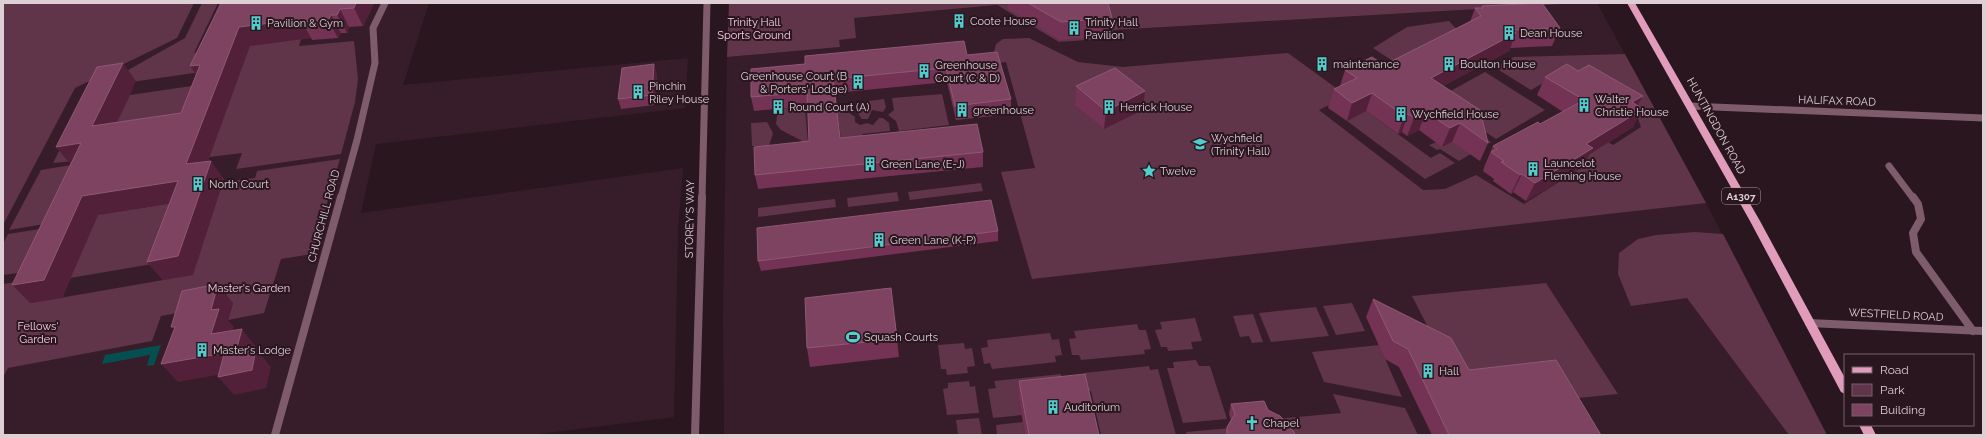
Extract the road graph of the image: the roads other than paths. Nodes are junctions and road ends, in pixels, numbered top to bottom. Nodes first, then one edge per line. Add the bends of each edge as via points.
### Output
1 (385, 3) edge
2 (707, 3) edge
3 (1631, 3) edge
4 (1690, 106) junction
5 (1983, 118) edge
6 (1889, 166) dead end
7 (1809, 323) junction
8 (1973, 331) junction
9 (1983, 331) edge
10 (1844, 387) edge
11 (1866, 426) edge
12 (275, 435) edge
13 (696, 435) edge
14 (1870, 435) edge

1 - 12 street, CHURCHILL ROAD via 373,28 375,63 357,140
2 - 13 street, STOREY'S WAY
3 - 4 main road, HUNTINGDON ROAD / A1307
4 - 5 street, HALIFAX ROAD
4 - 7 main road, HUNTINGDON ROAD / A1307
6 - 8 street via 1918,204 1921,219 1913,233 1916,252
7 - 8 street, WESTFIELD ROAD
7 - 10 main road, HUNTINGDON ROAD / A1307
8 - 9 street, WESTFIELD ROAD
11 - 14 main road

